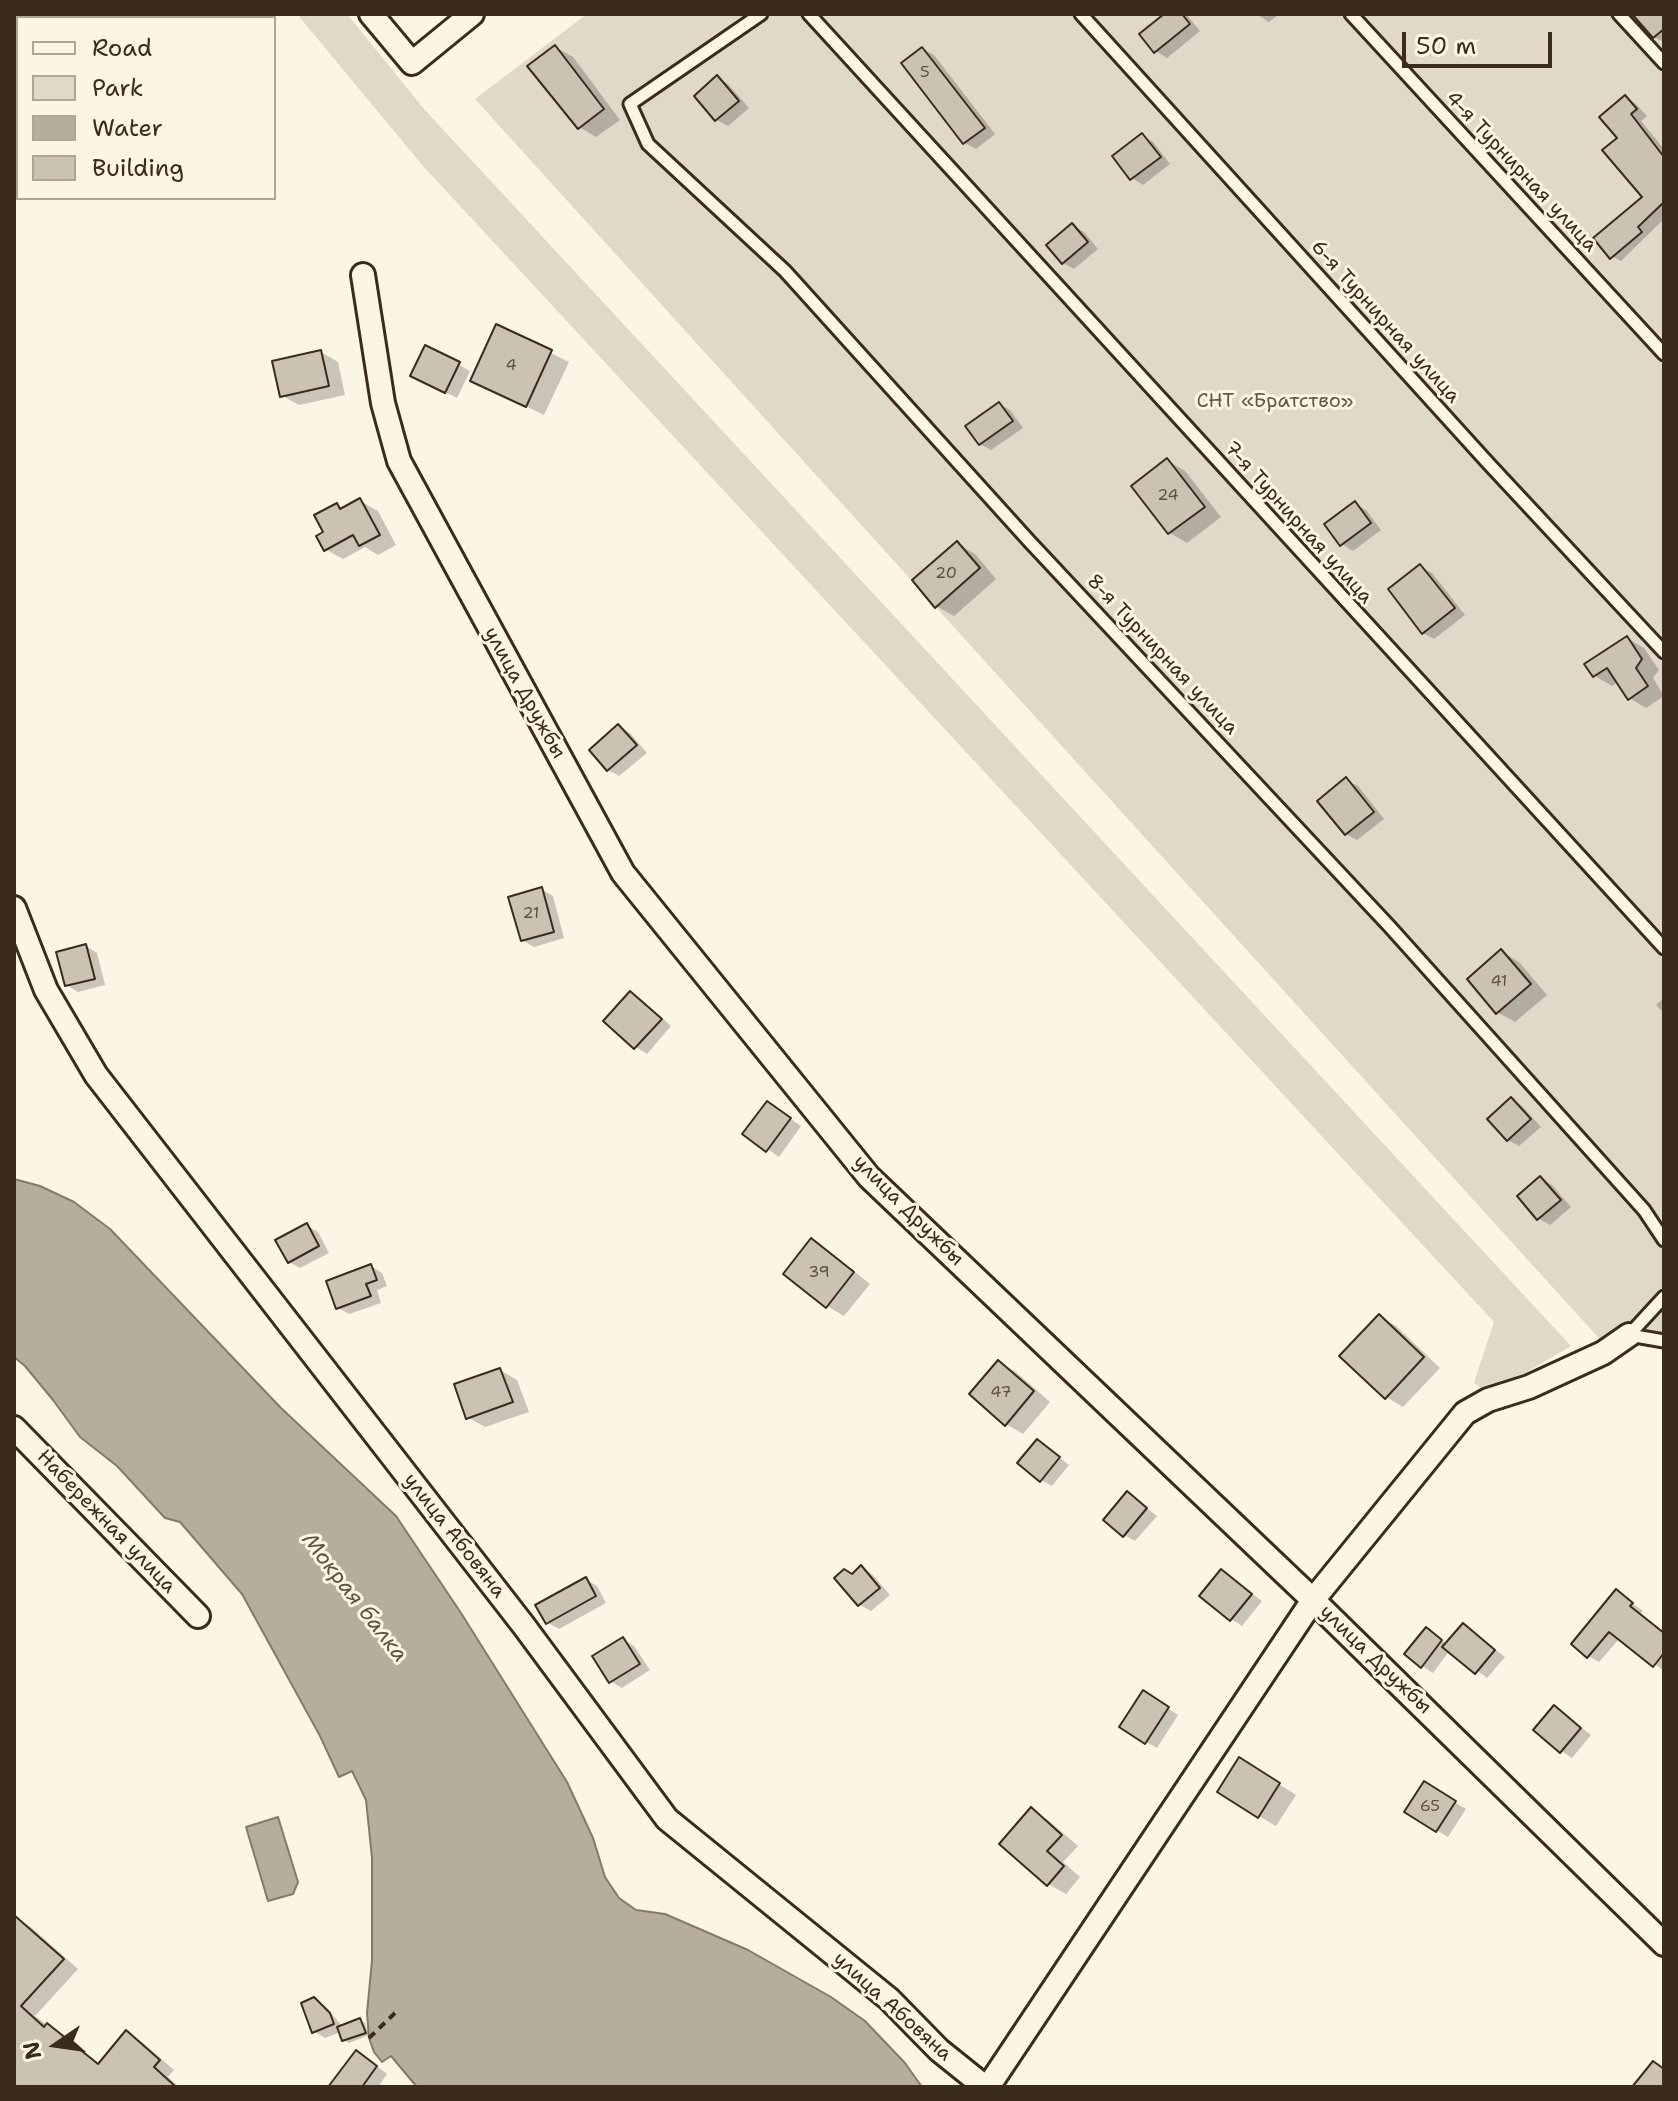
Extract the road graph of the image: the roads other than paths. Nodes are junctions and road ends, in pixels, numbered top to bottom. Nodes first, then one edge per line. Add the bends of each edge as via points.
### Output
1 (371, 14) edge
2 (472, 14) edge
3 (761, 14) edge
4 (809, 14) edge
5 (1081, 14) edge
6 (1351, 14) edge
7 (1619, 14) edge
8 (1664, 63) edge
9 (363, 275) dead end
10 (1664, 354) edge
11 (1664, 652) edge
12 (14, 908) edge
13 (1664, 948) edge
14 (1664, 1240) edge
15 (1664, 1297) edge
16 (1629, 1335) junction
17 (1664, 1341) edge
18 (14, 1428) edge
19 (1313, 1600) junction
20 (198, 1616) dead end
21 (1664, 1944) edge
22 (986, 2087) edge

1 - 2 street via 412,63
3 - 14 lane, 8-я Турнирная улица via 630,104 648,144 785,271 1390,927 1644,1210
4 - 13 lane, 7-я Турнирная улица
5 - 11 lane, 6-я Турнирная улица
6 - 10 lane, 4-я Турнирная улица
7 - 8 lane
9 - 19 street, улица Дружбы via 383,403 399,461 623,873 869,1177
12 - 22 street, улица Абовяна via 46,990 96,1075 524,1626 667,1819 889,1999 939,2050
15 - 16 lane
16 - 17 lane
16 - 19 street via 1603,1353 1465,1413
18 - 20 street, Набережная улица
19 - 21 street, улица Дружбы
19 - 22 street

